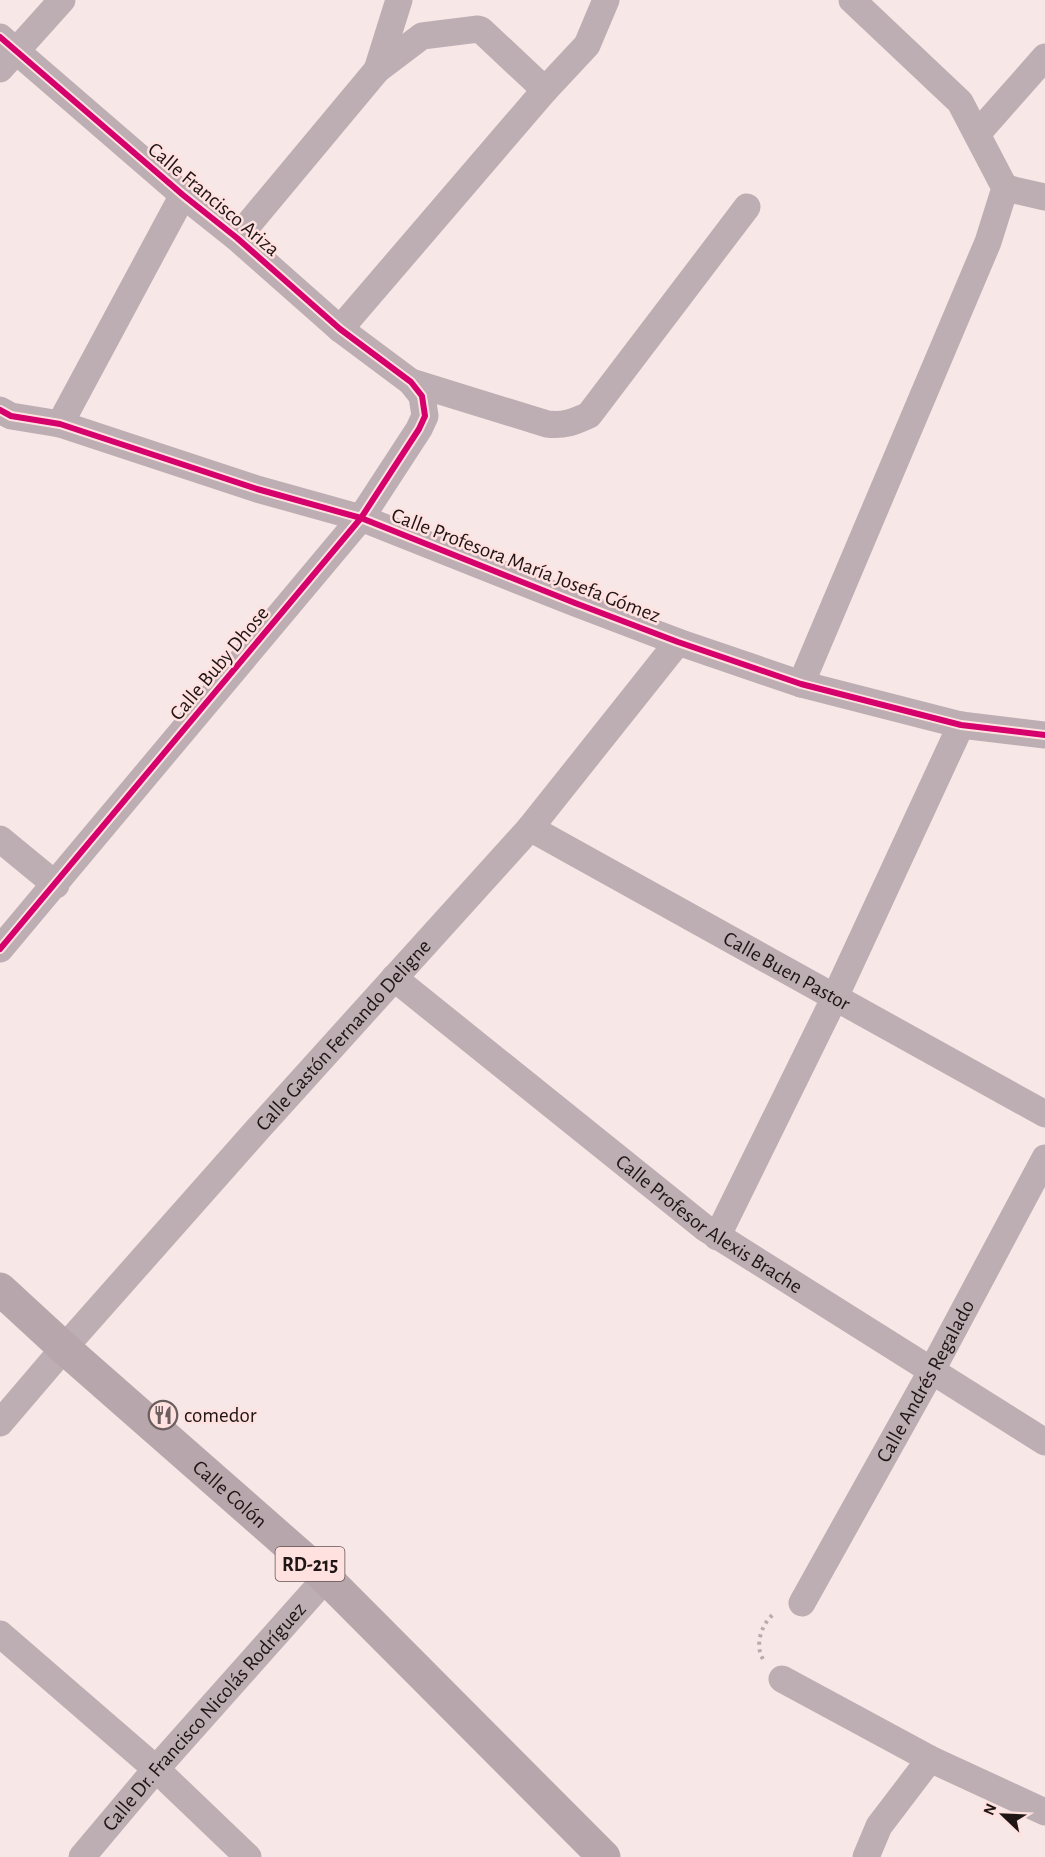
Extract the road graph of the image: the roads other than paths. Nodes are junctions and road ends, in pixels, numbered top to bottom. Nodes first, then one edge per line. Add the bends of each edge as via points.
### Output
1 (62, 0) edge
2 (399, 0) edge
3 (606, 0) edge
4 (853, 1) edge
5 (5, 53) edge
6 (1045, 57) edge
7 (377, 70) junction
8 (545, 90) junction
9 (977, 134) junction
10 (1005, 188) junction
11 (183, 195) junction
12 (1045, 197) edge
13 (747, 207) dead end
14 (237, 238) junction
15 (340, 329) junction
16 (411, 382) junction
17 (4, 419) edge
18 (60, 424) junction
19 (361, 518) junction
20 (678, 642) junction
21 (801, 684) junction
22 (962, 725) junction
23 (1045, 735) edge
24 (530, 828) junction
25 (0, 839) edge
26 (56, 885) junction
27 (0, 950) edge
28 (394, 978) junction
29 (835, 997) junction
30 (1045, 1114) edge
31 (1045, 1158) edge
32 (717, 1237) junction
33 (0, 1289) edge
34 (63, 1348) junction
35 (932, 1370) junction
36 (0, 1423) edge
37 (1045, 1442) edge
38 (326, 1578) junction
39 (802, 1603) road end
40 (0, 1634) edge
41 (782, 1679) road end
42 (930, 1759) junction
43 (156, 1769) junction
44 (1045, 1812) edge
45 (82, 1857) edge
46 (248, 1857) edge
47 (604, 1857) edge
48 (866, 1857) edge

1 - 5 street
2 - 7 street
3 - 8 street via 587,45
4 - 9 street via 956,98
5 - 11 street, Calle Francisco Ariza
6 - 9 street
7 - 8 street via 422,36 477,29
7 - 14 street
8 - 15 street
9 - 10 street
10 - 12 street
10 - 21 street via 988,242
11 - 14 street, Calle Francisco Ariza
11 - 18 street
13 - 16 street via 589,415 572,423 547,424
14 - 15 street, Calle Francisco Ariza
15 - 16 street, Calle Francisco Ariza
16 - 19 street, Calle Buby Dhose via 422,396 425,416
17 - 18 street, Calle Profesora María Josefa Gómez
18 - 19 street, Calle Profesora María Josefa Gómez via 257,489
19 - 20 street, Calle Profesora María Josefa Gómez
19 - 26 street, Calle Buby Dhose
20 - 21 street, Calle Profesora María Josefa Gómez
20 - 24 street, Calle Gastón Fernando Deligne
21 - 22 street, Calle Profesora María Josefa Gómez
22 - 23 street, Calle Profesora María Josefa Gómez
22 - 29 street
24 - 28 street, Calle Gastón Fernando Deligne
24 - 29 street, Calle Buen Pastor
25 - 26 street
26 - 27 street, Calle Buby Dhose
28 - 32 street, Calle Profesor Alexis Brache
28 - 34 street, Calle Gastón Fernando Deligne
29 - 30 street, Calle Buen Pastor
29 - 32 street
31 - 35 street, Calle Andrés Regalado
32 - 35 street, Calle Profesor Alexis Brache
33 - 34 main road, Calle Colón / RD-215
34 - 36 street, Calle Gastón Fernando Deligne
34 - 38 main road, Calle Colón / RD-215
35 - 37 street, Calle Profesor Alexis Brache
35 - 39 street, Calle Andrés Regalado
38 - 43 street, Calle Dr. Francisco Nicolás Rodríguez
38 - 47 main road, Calle Colón / RD-215
40 - 43 street
41 - 42 street
42 - 44 street
42 - 48 street via 879,1826
43 - 45 street, Calle Dr. Francisco Nicolás Rodríguez
43 - 46 street

